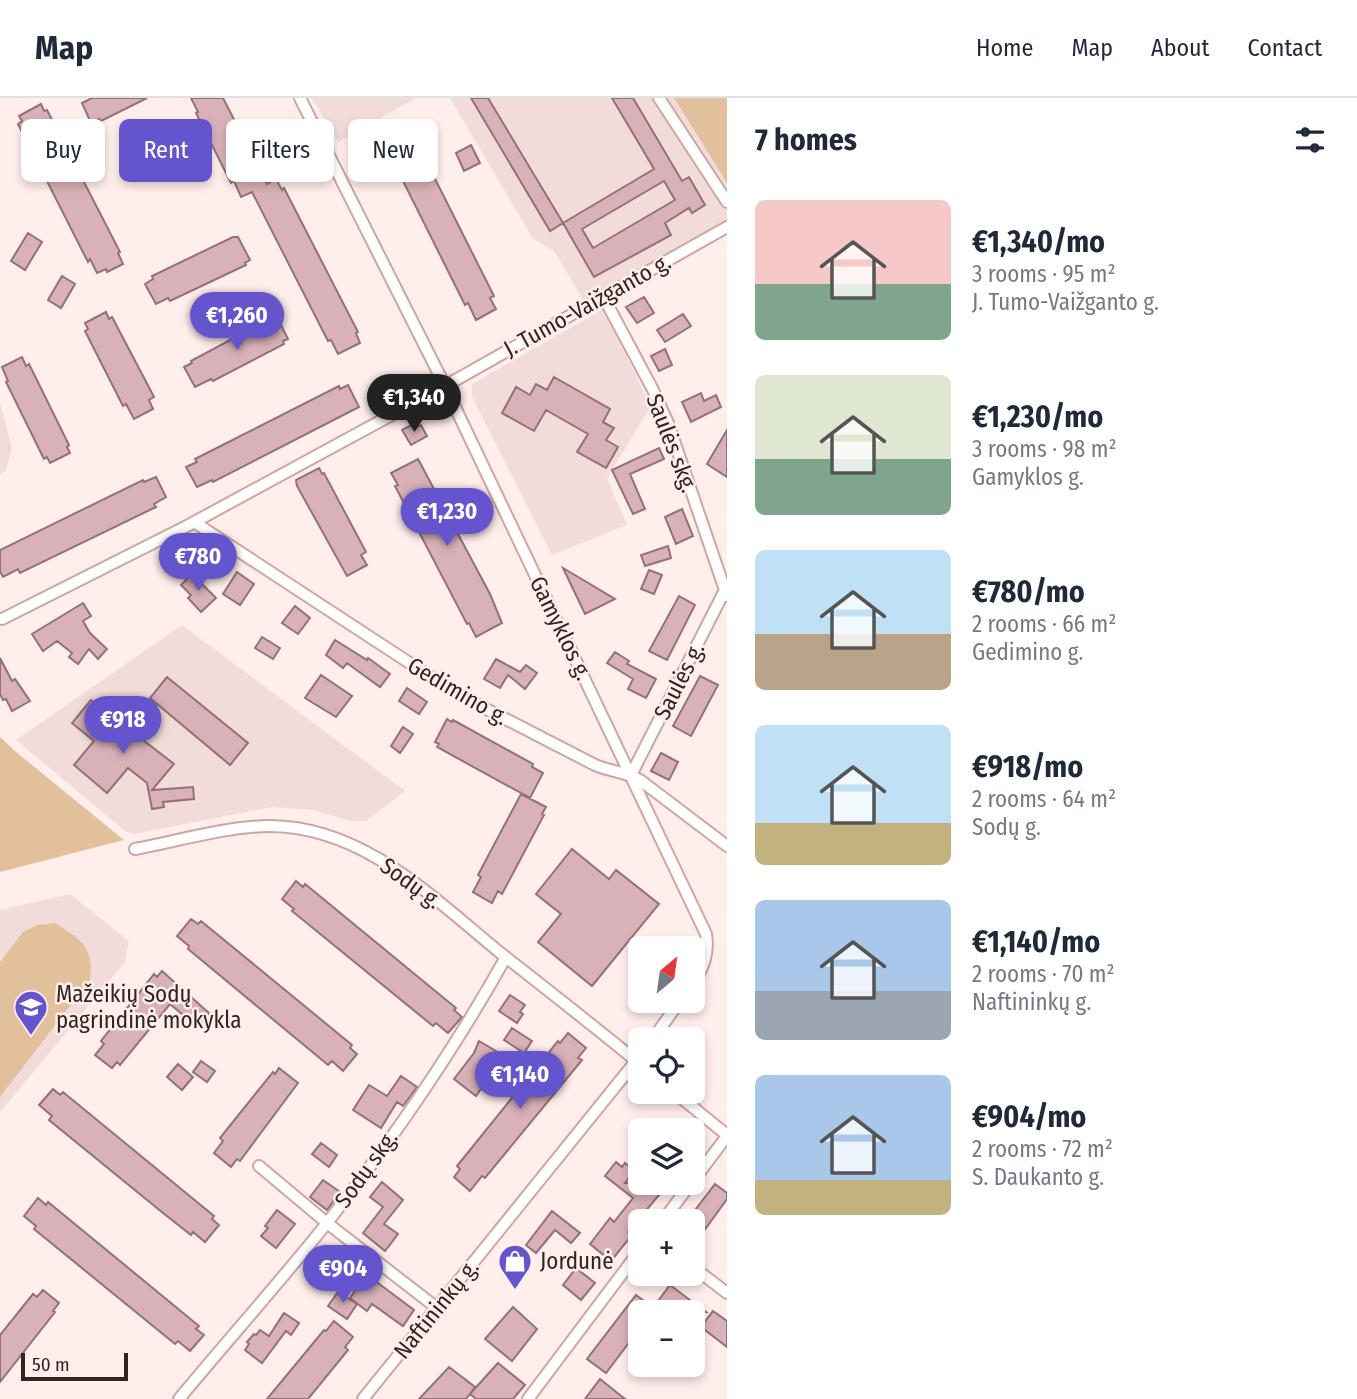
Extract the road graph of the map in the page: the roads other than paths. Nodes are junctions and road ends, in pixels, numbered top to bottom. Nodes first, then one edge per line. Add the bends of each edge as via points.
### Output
1 (300, 98) edge
2 (659, 98) edge
3 (727, 202) edge
4 (727, 227) edge
5 (603, 296) junction
6 (445, 386) junction
7 (194, 523) junction
8 (726, 591) edge
9 (2, 619) dead end
10 (631, 775) junction
11 (727, 846) edge
12 (135, 849) dead end
13 (506, 957) junction
14 (705, 960) edge
15 (628, 1051) edge
16 (628, 1074) edge
17 (688, 1104) edge
18 (727, 1136) edge
19 (705, 1165) edge
20 (258, 1166) dead end
21 (327, 1223) junction
22 (628, 1266) edge
23 (705, 1276) edge
24 (727, 1293) edge
25 (437, 1308) junction
26 (532, 1398) edge
27 (179, 1399) edge
28 (363, 1399) edge

1 - 6 street, Gamyklos g.
2 - 3 street
4 - 5 street, J. Tumo-Vaižganto g.
5 - 6 street, J. Tumo-Vaižganto g.
5 - 8 street, Saulės skg. via 668,423
6 - 7 street, J. Tumo-Vaižganto g.
6 - 10 street, Gamyklos g.
7 - 9 street, J. Tumo-Vaižganto g.
7 - 10 street, Gedimino g. via 457,694 595,765
8 - 10 street, Saulės g.
10 - 11 street, Gedimino g.
10 - 14 street, Gamyklos g. via 706,934
12 - 13 street, Sodų g. via 246,828 319,832 400,872
13 - 15 street, Sodų g.
13 - 21 street, Sodų skg. via 433,1078
16 - 25 street, Naftininkų g.
17 - 18 street
18 - 19 street
20 - 21 street
21 - 25 street
21 - 27 street, Sodų skg.
22 - 26 street
23 - 24 street
25 - 28 street, Naftininkų g.

